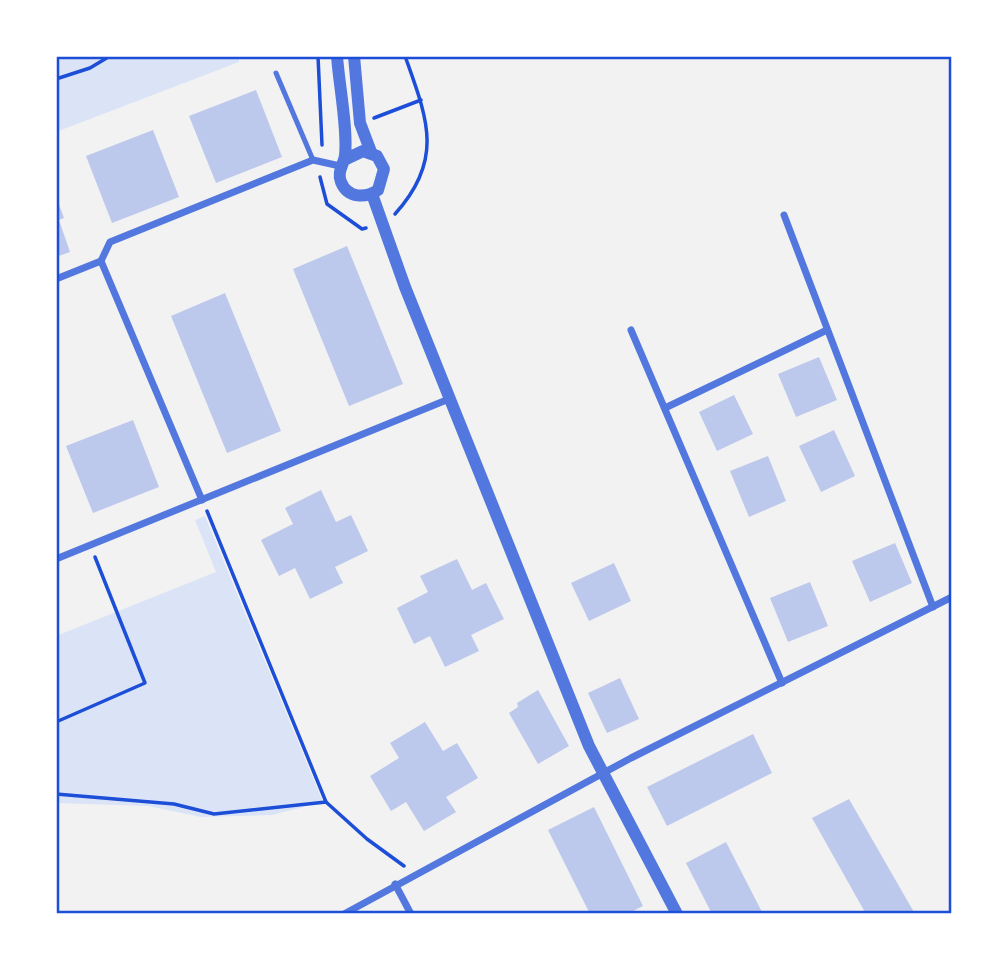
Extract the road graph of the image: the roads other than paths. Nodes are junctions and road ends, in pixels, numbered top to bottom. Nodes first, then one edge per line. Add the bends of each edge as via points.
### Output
1 (337, 56) edge
2 (354, 56) edge
3 (276, 74) dead end
4 (371, 152) junction
5 (316, 161) junction
6 (342, 163) junction
7 (372, 194) junction
8 (785, 215) dead end
9 (101, 261) junction
10 (56, 279) edge
11 (631, 330) dead end
12 (827, 330) junction
13 (449, 399) junction
14 (665, 408) junction
15 (202, 500) junction
16 (56, 559) edge
17 (952, 597) edge
18 (933, 607) junction
19 (782, 683) junction
20 (602, 773) junction
21 (395, 884) junction
22 (344, 914) edge
23 (411, 914) edge
24 (677, 914) edge

1 - 6 street
2 - 4 street via 359,116
3 - 5 lane
4 - 6 street via 356,152
4 - 7 street via 384,169 383,183
5 - 6 street
5 - 9 street via 110,242
6 - 7 street via 341,181 350,193
7 - 13 street
8 - 12 street
9 - 10 street
9 - 15 street
11 - 14 street
12 - 14 street
12 - 18 street
13 - 15 street
13 - 20 street
14 - 19 street
15 - 16 street
17 - 18 street
18 - 19 street
19 - 20 street
20 - 21 street
20 - 24 street
21 - 22 street
21 - 23 street

